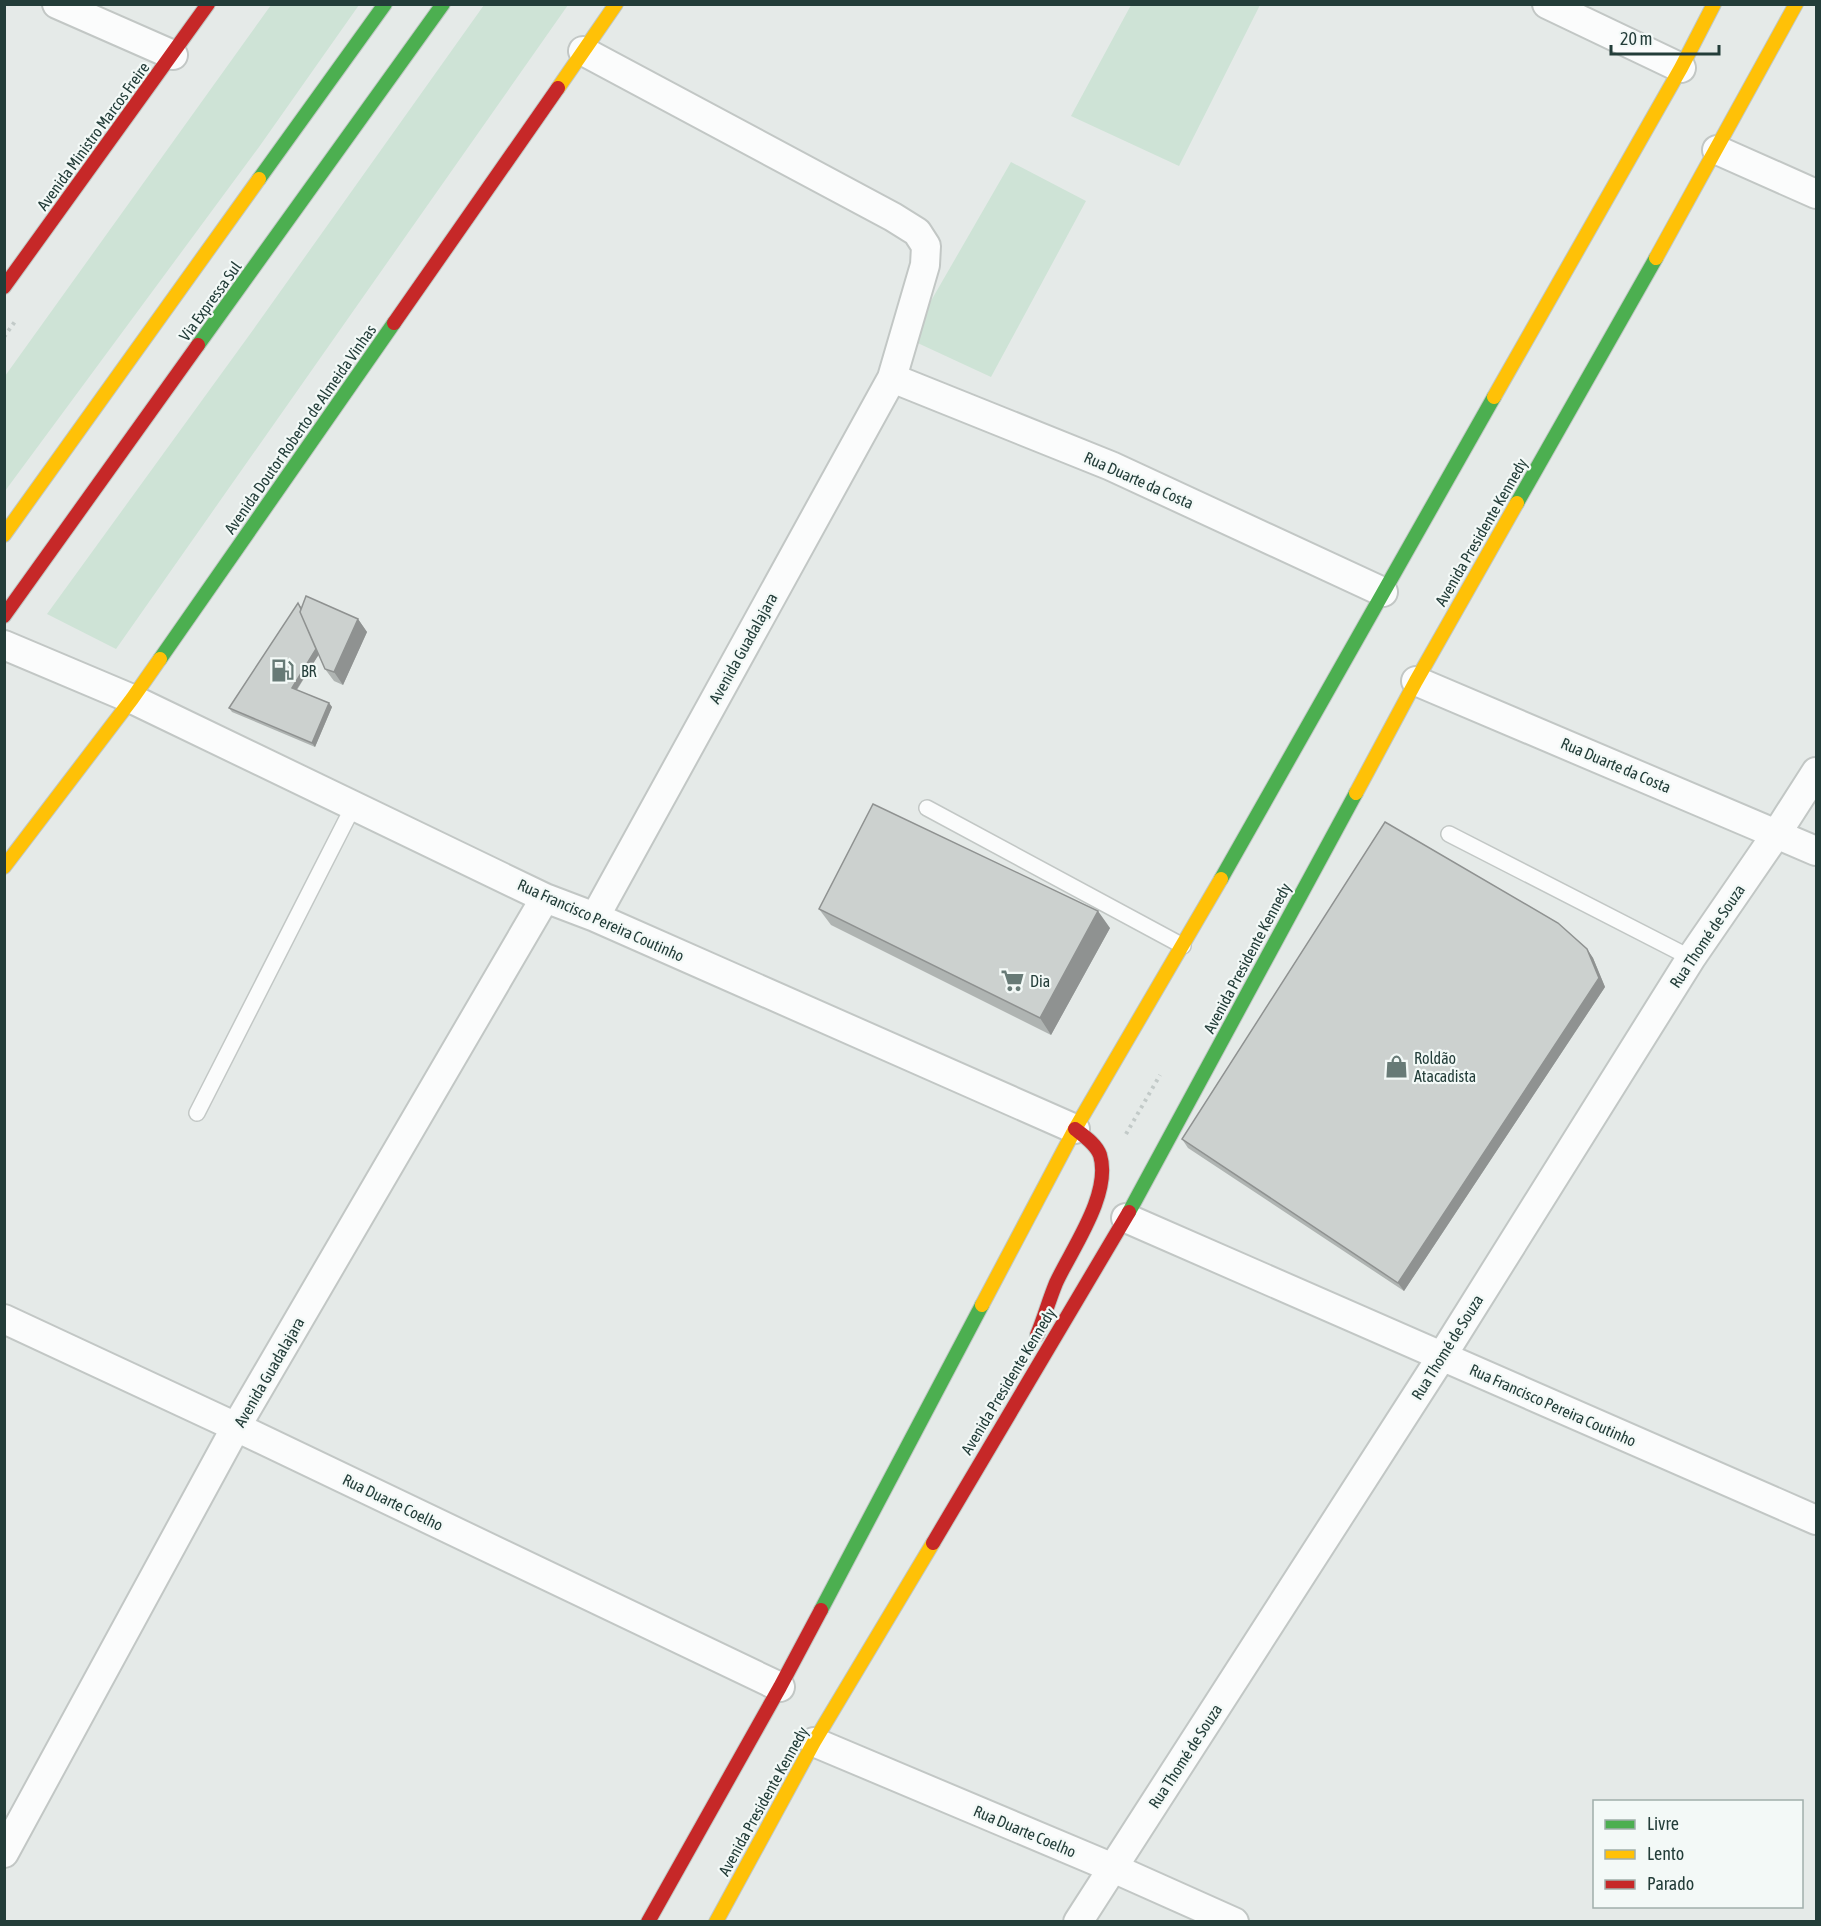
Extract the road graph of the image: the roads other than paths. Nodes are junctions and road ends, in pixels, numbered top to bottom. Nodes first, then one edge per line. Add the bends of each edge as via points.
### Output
1 (57, 4) edge
2 (208, 4) edge
3 (385, 4) edge
4 (443, 4) edge
5 (616, 4) edge
6 (1547, 4) edge
7 (1714, 4) edge
8 (1796, 4) edge
9 (583, 51) junction
10 (173, 55) junction
11 (1681, 68) junction
12 (1717, 150) junction
13 (1816, 194) edge
14 (4, 286) edge
15 (892, 378) junction
16 (4, 535) edge
17 (1383, 592) junction
18 (4, 616) edge
19 (4, 645) edge
20 (1416, 681) junction
21 (132, 699) junction
22 (1816, 772) edge
23 (354, 805) junction
24 (927, 808) dead end
25 (1778, 833) junction
26 (1449, 834) dead end
27 (1816, 851) edge
28 (4, 867) edge
29 (545, 898) junction
30 (595, 917) junction
31 (1183, 946) junction
32 (1691, 958) junction
33 (197, 1113) dead end
34 (1075, 1129) junction
35 (1126, 1218) junction
36 (4, 1319) edge
37 (1442, 1356) junction
38 (1032, 1372) junction
39 (236, 1427) junction
40 (1816, 1520) edge
41 (780, 1687) junction
42 (814, 1742) junction
43 (4, 1853) edge
44 (1113, 1868) junction
45 (648, 1922) edge
46 (716, 1922) edge
47 (1078, 1922) edge
48 (1234, 1922) edge

1 - 10 street
2 - 10 main road, Avenida Ministro Marcos Freire
3 - 16 main road, Via Expressa Sul
4 - 18 main road, Via Expressa Sul
5 - 9 main road, Avenida Doutor Roberto de Almeida Vinhas
6 - 11 street
7 - 11 main road
8 - 12 main road, Avenida Presidente Kennedy
9 - 15 street, Avenida Guadalajara via 917,232 926,246 925,265
9 - 21 main road, Avenida Doutor Roberto de Almeida Vinhas
10 - 14 main road, Avenida Ministro Marcos Freire
11 - 17 main road
12 - 13 street
12 - 20 main road, Avenida Presidente Kennedy
15 - 17 street, Rua Duarte da Costa via 1111,466
15 - 30 street, Avenida Guadalajara
17 - 31 main road
19 - 21 street, Rua Francisco Pereira Coutinho
20 - 25 street, Rua Duarte da Costa
20 - 35 main road, Avenida Presidente Kennedy
21 - 23 street, Rua Francisco Pereira Coutinho
21 - 28 main road, Avenida Doutor Roberto de Almeida Vinhas
22 - 25 street, Rua Thomé de Souza
23 - 29 street, Rua Francisco Pereira Coutinho
23 - 33 lane
24 - 31 lane
25 - 27 street, Rua Duarte da Costa
25 - 32 street, Rua Thomé de Souza
26 - 32 lane
29 - 30 street, Rua Francisco Pereira Coutinho
29 - 39 street, Avenida Guadalajara
30 - 34 street, Rua Francisco Pereira Coutinho
31 - 34 main road
32 - 37 street, Rua Thomé de Souza
34 - 38 main road via 1098,1152 1100,1179 1080,1242 1058,1281 1035,1342
34 - 41 main road
35 - 37 street, Rua Francisco Pereira Coutinho
35 - 38 main road, Avenida Presidente Kennedy
36 - 39 street, Rua Duarte Coelho
37 - 40 street, Rua Francisco Pereira Coutinho
37 - 44 street, Rua Thomé de Souza
38 - 42 main road, Avenida Presidente Kennedy
39 - 41 street, Rua Duarte Coelho
39 - 43 street, Avenida Guadalajara
41 - 45 main road
42 - 44 street, Rua Duarte Coelho
42 - 46 main road, Avenida Presidente Kennedy
44 - 47 street, Rua Thomé de Souza
44 - 48 street, Rua Duarte Coelho

